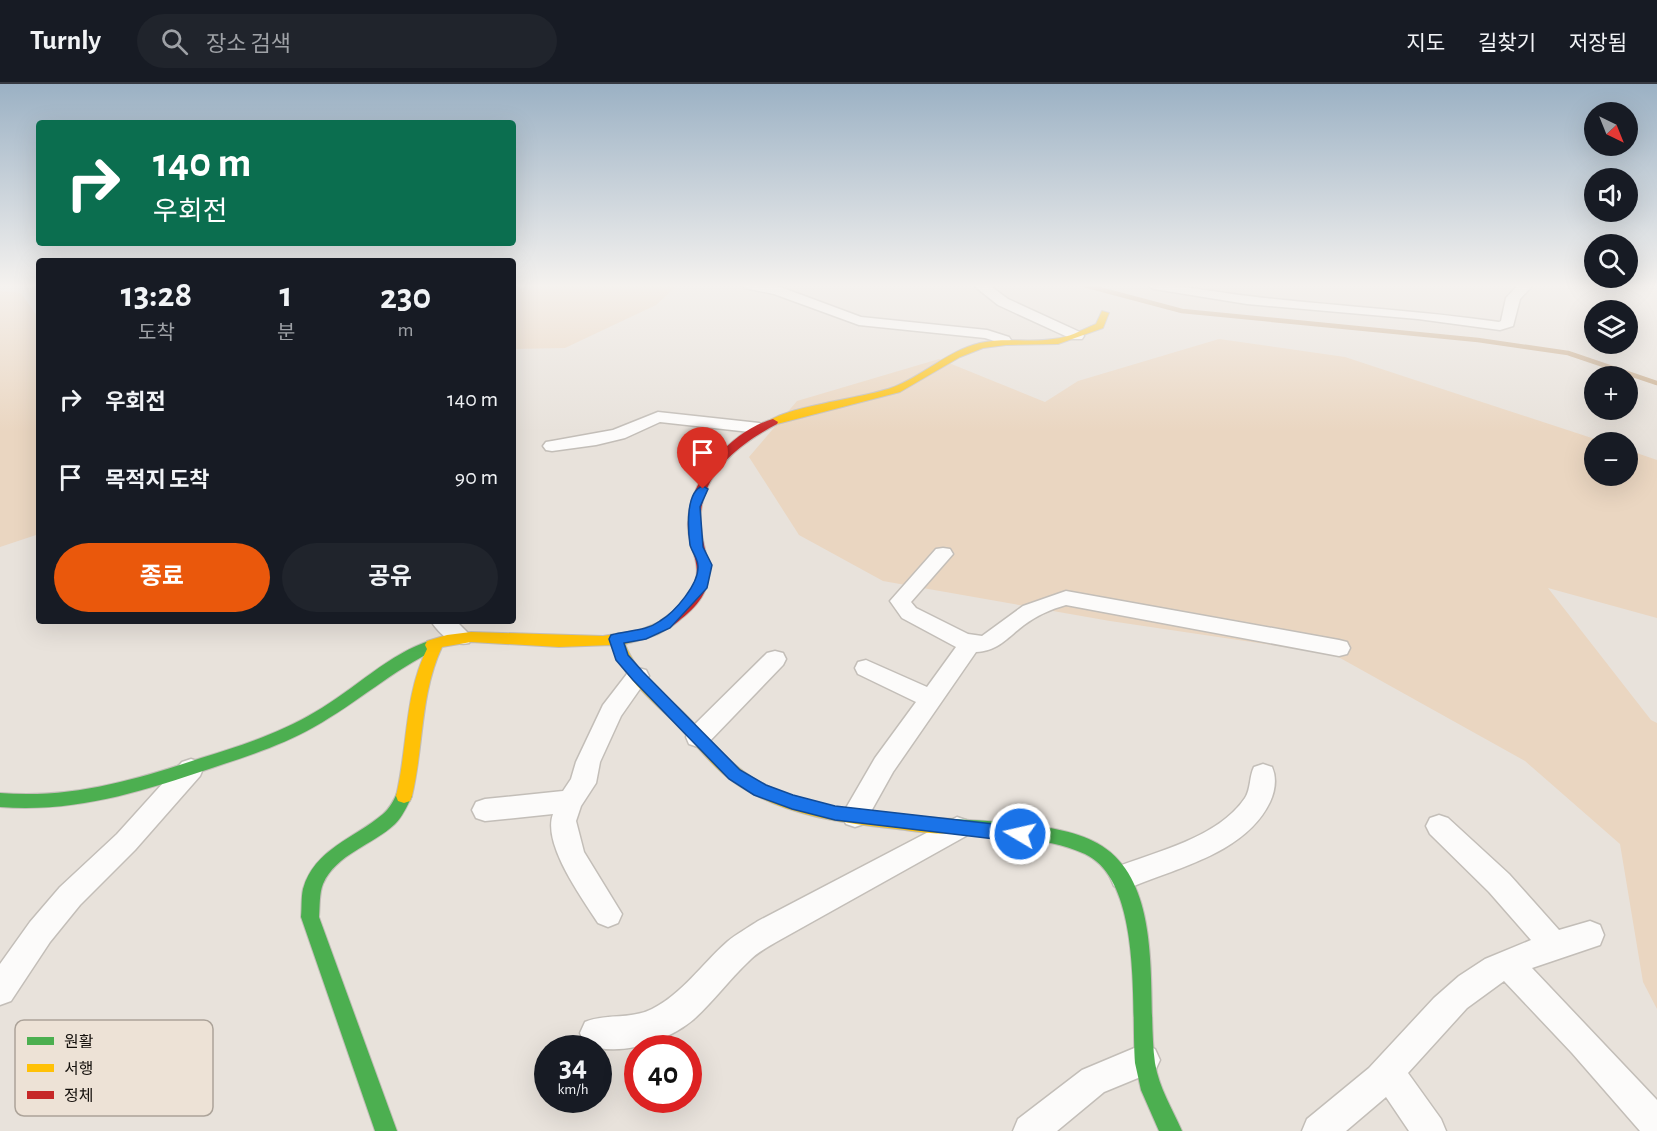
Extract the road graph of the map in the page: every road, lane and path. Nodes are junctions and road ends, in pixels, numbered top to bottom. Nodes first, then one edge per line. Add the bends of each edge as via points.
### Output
1 (986, 334) edge
2 (1072, 334) edge
3 (1082, 334) edge
4 (1077, 336) junction
5 (1004, 340) junction
6 (759, 428) junction
7 (552, 446) dead end
8 (943, 554) dead end
9 (446, 624) edge
10 (461, 637) junction
11 (616, 639) junction
12 (437, 643) junction
13 (970, 644) junction
14 (1339, 648) dead end
15 (775, 659) dead end
16 (866, 668) dead end
17 (638, 676) junction
18 (930, 698) junction
19 (698, 737) junction
20 (191, 768) junction
21 (1263, 774) dead end
22 (0, 800) edge
23 (570, 801) junction
24 (485, 810) dead end
25 (855, 816) junction
26 (960, 826) junction
27 (1439, 826) dead end
28 (1124, 877) junction
29 (608, 914) dead end
30 (1590, 936) dead end
31 (1554, 946) junction
32 (1508, 964) junction
33 (0, 990) edge
34 (596, 1033) dead end
35 (1144, 1060) junction
36 (1388, 1072) junction
37 (1657, 1125) edge
38 (386, 1131) edge
39 (1030, 1131) edge
40 (1171, 1131) edge
41 (1319, 1131) edge
42 (1429, 1131) edge

1 - 5 street
2 - 4 street
3 - 4 street
4 - 5 street via 1043,343
5 - 6 street via 950,357 920,379 870,400 794,413
6 - 7 street via 658,417 611,436
6 - 11 street via 711,471 694,507 697,547 705,565 700,588 666,625 641,636
8 - 13 street via 900,601 909,613
9 - 10 street
10 - 11 street
10 - 12 street
11 - 17 street via 621,657
12 - 20 street via 397,664 318,718 269,743
12 - 38 street via 419,684 405,795 397,810 325,866 313,885 310,917
13 - 14 street via 999,638 1016,620 1045,602 1066,598
13 - 18 street
15 - 19 street
16 - 18 street
17 - 19 street
17 - 23 street via 611,711 583,783
18 - 25 street
19 - 25 street via 735,774 760,790 792,802
20 - 22 street via 86,798 13,803
20 - 33 street via 126,842 70,896
21 - 28 street via 1259,800 1230,829 1197,849
23 - 24 street
23 - 29 street via 563,821 571,856
25 - 26 street
26 - 28 street via 1077,843 1108,857
26 - 34 street via 768,931 739,950 682,1009 655,1025 626,1032
27 - 31 street via 1510,893
28 - 35 street via 1135,915
30 - 31 street
31 - 32 street
32 - 36 street via 1482,977 1435,1018
32 - 37 street
35 - 39 street via 1093,1081
35 - 40 street via 1153,1099
36 - 41 street
36 - 42 street

